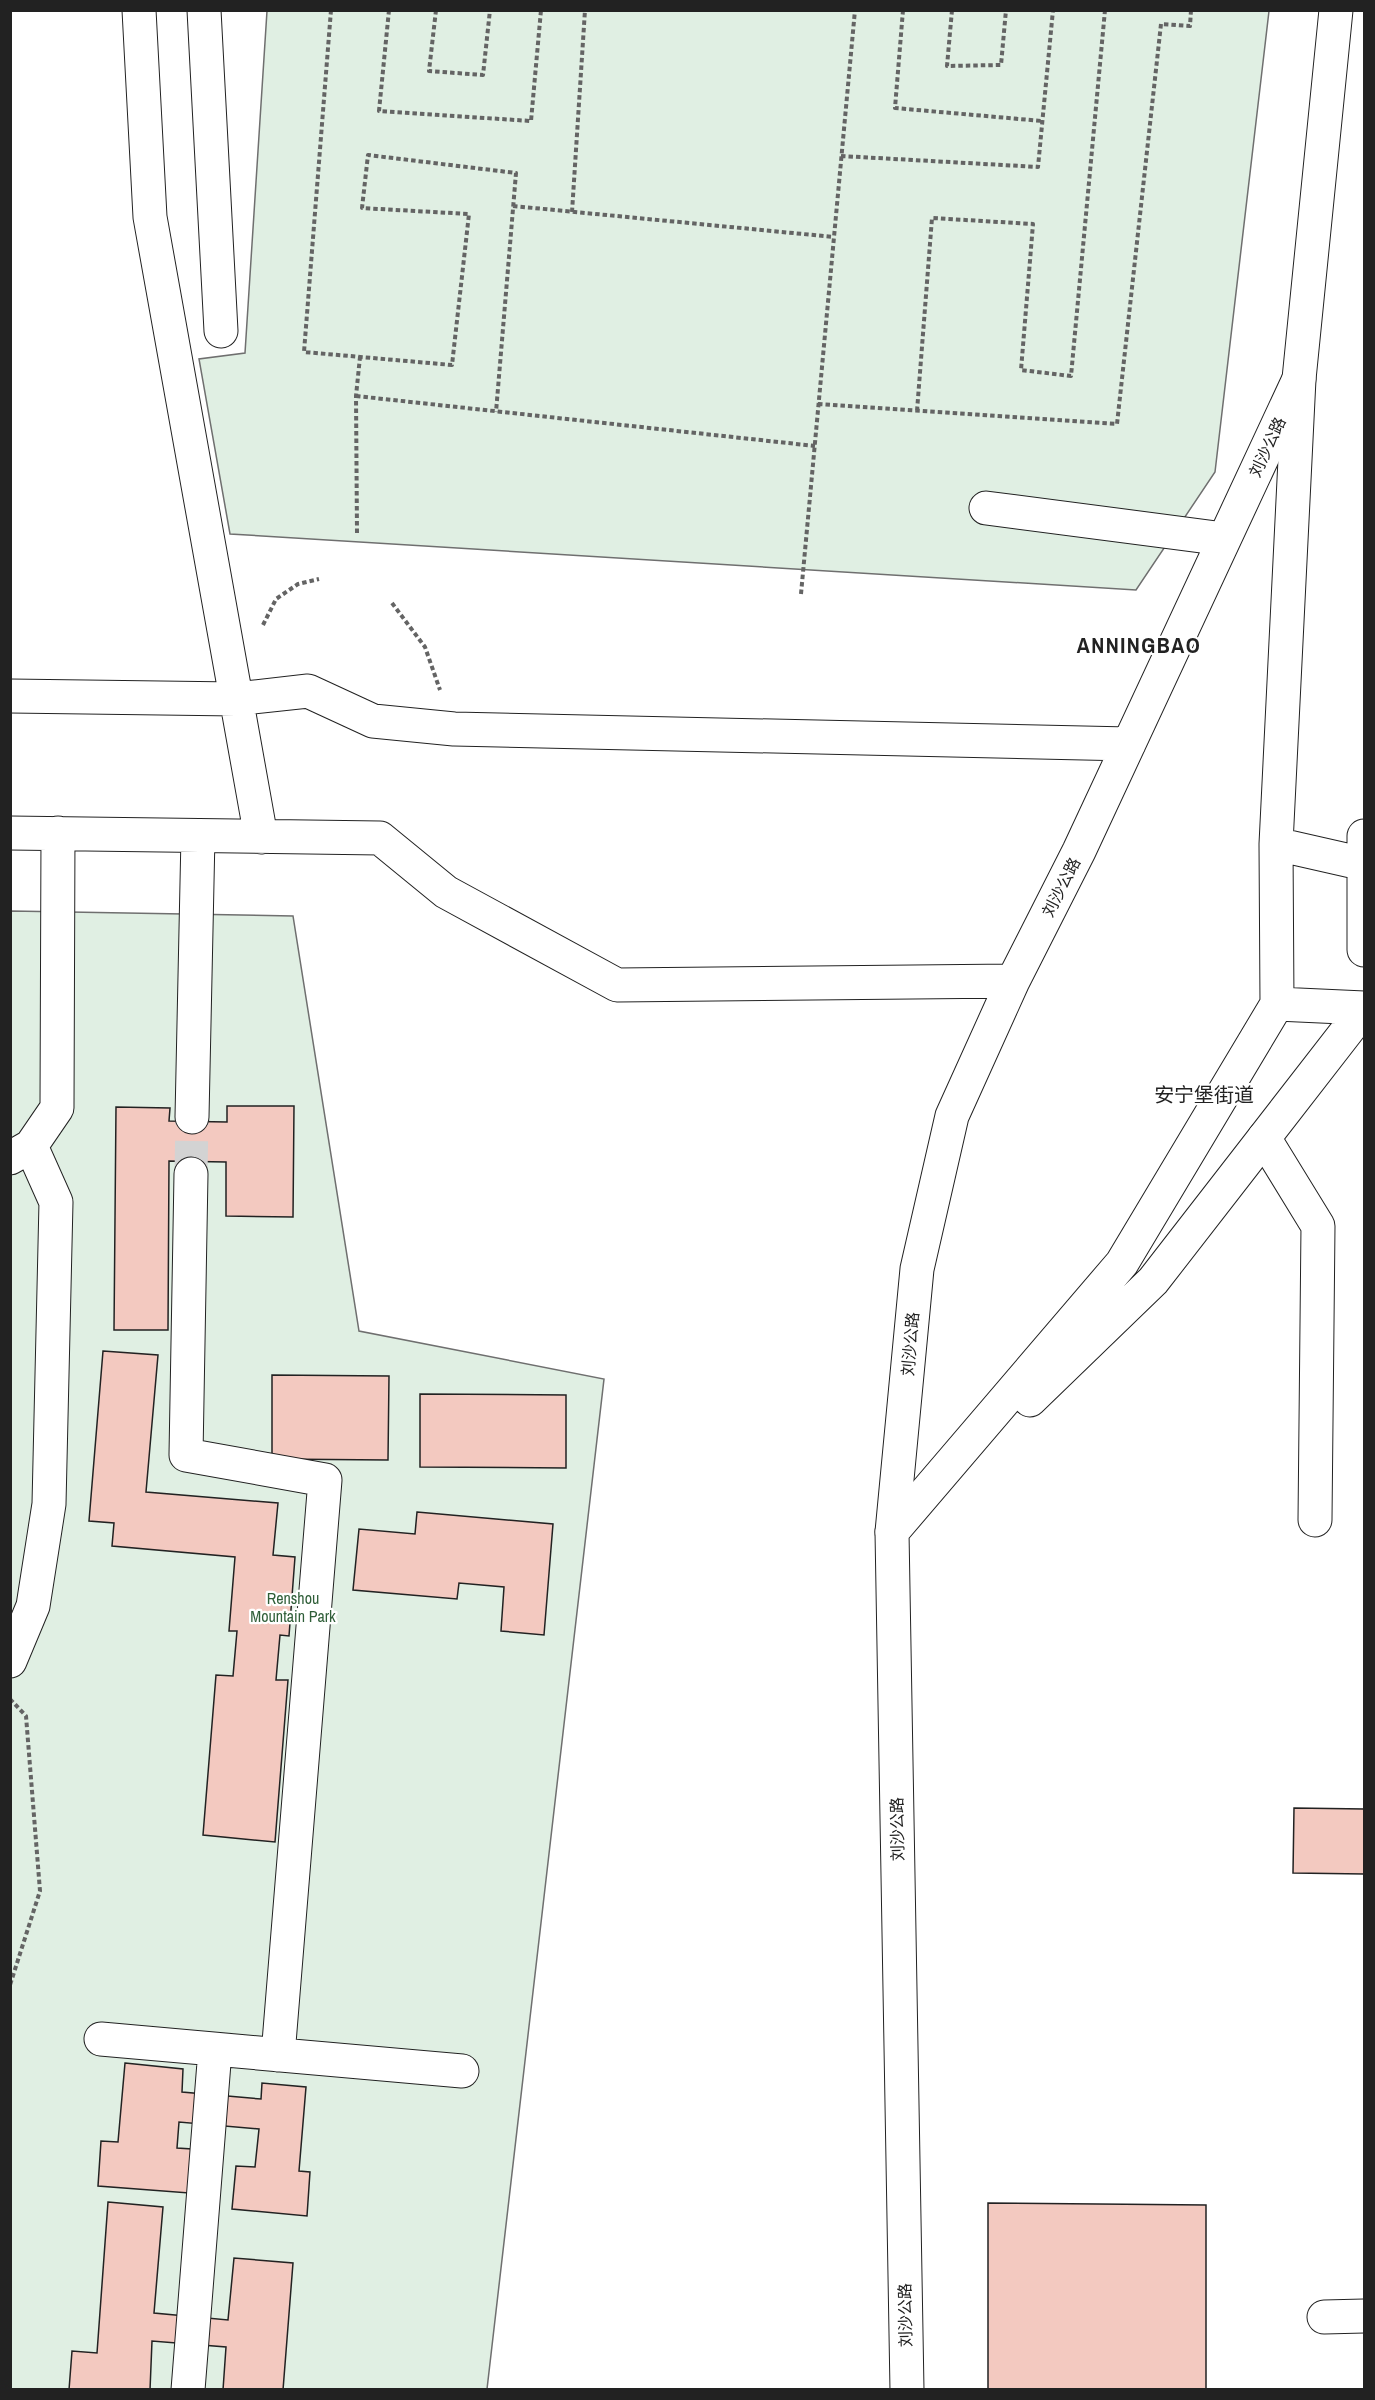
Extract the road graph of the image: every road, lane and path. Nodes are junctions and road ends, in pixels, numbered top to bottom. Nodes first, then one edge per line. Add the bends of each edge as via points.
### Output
1 (139, 10) edge
2 (204, 10) edge
3 (331, 10) edge
4 (389, 10) edge
5 (436, 10) edge
6 (490, 10) edge
7 (541, 10) edge
8 (585, 10) edge
9 (855, 10) edge
10 (903, 10) edge
11 (952, 10) edge
12 (1005, 10) edge
13 (1053, 10) edge
14 (1105, 10) edge
15 (1191, 10) edge
16 (1336, 10) edge
17 (1042, 121) junction
18 (841, 156) junction
19 (513, 206) junction
20 (572, 212) junction
21 (834, 237) junction
22 (221, 331) dead end
23 (360, 357) junction
24 (1299, 379) junction
25 (356, 396) junction
26 (818, 404) junction
27 (917, 411) junction
28 (495, 412) junction
29 (815, 446) junction
30 (986, 508) dead end
31 (357, 533) dead end
32 (1224, 539) junction
33 (319, 579) dead end
34 (801, 594) dead end
35 (392, 603) dead end
36 (259, 633) dead end
37 (10, 696) edge
38 (236, 699) junction
39 (454, 729) junction
40 (1129, 744) junction
41 (10, 833) edge
42 (58, 833) junction
43 (198, 836) junction
44 (261, 837) junction
45 (1276, 844) junction
46 (1364, 855) edge
47 (1365, 950) edge
48 (1013, 981) junction
49 (1277, 1004) junction
50 (1365, 1008) edge
51 (192, 1117) tunnel mouth
52 (1264, 1138) junction
53 (21, 1152) edge
54 (191, 1174) tunnel mouth
55 (1316, 1520) dead end
56 (892, 1532) junction
57 (10, 1661) edge
58 (10, 1699) edge
59 (10, 1985) edge
60 (101, 2039) dead end
61 (215, 2050) junction
62 (278, 2055) junction
63 (462, 2071) dead end
64 (1365, 2316) edge
65 (1324, 2317) dead end
66 (188, 2390) edge
67 (907, 2390) edge

1 - 38 street via 150,217
2 - 22 street
3 - 23 path via 304,352
4 - 7 path via 380,111 531,121
5 - 6 path via 429,71 483,75
8 - 20 path
9 - 18 path
10 - 17 path via 895,108
11 - 12 path via 947,66 1002,65
13 - 17 path
14 - 27 path via 1071,376 1021,370 1033,224 932,218
15 - 27 path via 1190,26 1161,24 1117,424
16 - 24 street
17 - 18 path via 1038,167
18 - 21 path
19 - 20 path
19 - 23 path via 516,173 368,155 362,208 469,214 452,365
19 - 28 path
20 - 21 path
21 - 26 path
23 - 25 path
24 - 32 street, 刘沙公路
24 - 45 street
25 - 28 path
25 - 31 path
26 - 27 path
26 - 29 path
28 - 29 path
29 - 34 path
30 - 32 street
32 - 40 street, 刘沙公路
33 - 36 path via 298,584 276,599
35 - 39 path via 425,647
37 - 38 street
38 - 39 street via 308,691 373,721
38 - 44 street
39 - 40 street
40 - 48 street, 刘沙公路
41 - 42 street
42 - 43 street
42 - 53 street via 57,1108
43 - 44 street
43 - 51 street
44 - 48 street via 380,838 446,892 617,985
45 - 46 street
45 - 49 street
46 - 47 street
48 - 56 street, 刘沙公路 via 952,1116 917,1269
49 - 50 street
49 - 56 street via 1122,1263
50 - 52 street
52 - 55 street via 1318,1226
52 - 56 street via 1153,1281
53 - 57 street via 56,1202 49,1504 33,1606
54 - 62 street via 186,1455 325,1480
56 - 67 street, 刘沙公路
58 - 59 path via 26,1716 40,1891
60 - 61 street
61 - 62 street
61 - 66 street
62 - 63 street
64 - 65 street

